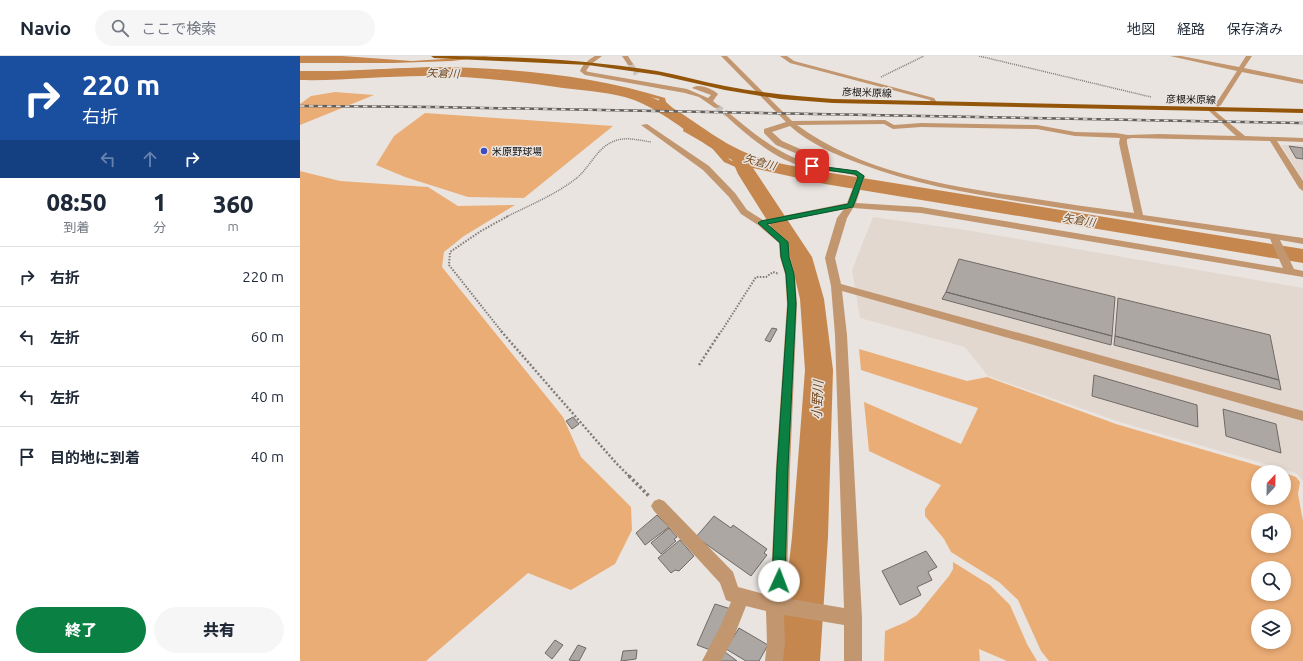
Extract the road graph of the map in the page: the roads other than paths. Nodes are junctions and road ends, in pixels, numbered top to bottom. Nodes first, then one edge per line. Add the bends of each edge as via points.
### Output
1 (434, 56) edge
2 (462, 56) edge
3 (599, 56) edge
4 (624, 56) edge
5 (724, 56) edge
6 (783, 56) edge
7 (1173, 56) edge
8 (1250, 56) edge
9 (453, 58) junction
10 (588, 63) junction
11 (630, 64) tunnel mouth
12 (1240, 69) junction
13 (637, 74) tunnel mouth
14 (1303, 82) edge
15 (709, 101) junction
16 (935, 104) junction
17 (717, 106) tunnel mouth
18 (1218, 106) dead end
19 (1210, 109) junction
20 (1303, 111) edge
21 (727, 114) tunnel mouth
22 (790, 122) junction
23 (645, 125) dead end
24 (1128, 137) junction
25 (1244, 139) junction
26 (1272, 139) junction
27 (1303, 140) edge
28 (803, 164) junction
29 (1288, 165) junction
30 (1303, 167) edge
31 (1303, 188) edge
32 (852, 201) junction
33 (1139, 217) junction
34 (761, 223) junction
35 (1276, 240) junction
36 (1303, 241) edge
37 (1288, 269) junction
38 (1303, 274) edge
39 (836, 286) junction
40 (1303, 416) edge
41 (659, 506) road end
42 (741, 597) junction
43 (779, 606) junction
44 (845, 617) junction
45 (711, 661) edge
46 (774, 661) edge
47 (853, 661) edge

1 - 9 main road, 彦根米原線
2 - 9 street
3 - 10 street
4 - 11 street
5 - 22 street
6 - 16 street via 792,62 932,99
7 - 12 street
8 - 12 street
9 - 10 main road, 彦根米原線
10 - 15 street via 583,71 587,74 687,91
10 - 16 main road, 彦根米原線 via 659,73 724,88 780,97
12 - 14 street
12 - 18 street
13 - 15 street via 646,79 704,89 715,94
15 - 17 street
16 - 19 main road, 彦根米原線
19 - 20 main road, 彦根米原線
19 - 25 street
21 - 28 street via 769,147
22 - 24 street via 885,122 893,127 1037,127 1075,134
22 - 28 street via 767,131 779,144 813,158
22 - 33 street via 820,144 862,162 905,176 953,188
23 - 34 street via 706,168 732,194 744,212
24 - 25 street
24 - 33 street via 1124,138 1123,143
25 - 26 street
26 - 27 street
26 - 29 street
28 - 32 street via 821,169 857,172 861,176
29 - 30 street
29 - 31 street
32 - 34 street
32 - 37 street
32 - 39 street via 842,218 830,258
33 - 35 street
34 - 43 street via 784,242 792,304
35 - 36 street
35 - 37 street
37 - 38 street
39 - 40 street
39 - 44 street via 842,343
41 - 42 street via 727,578 732,594
42 - 43 street
42 - 45 street via 727,632
43 - 44 street
43 - 46 street
44 - 47 street

